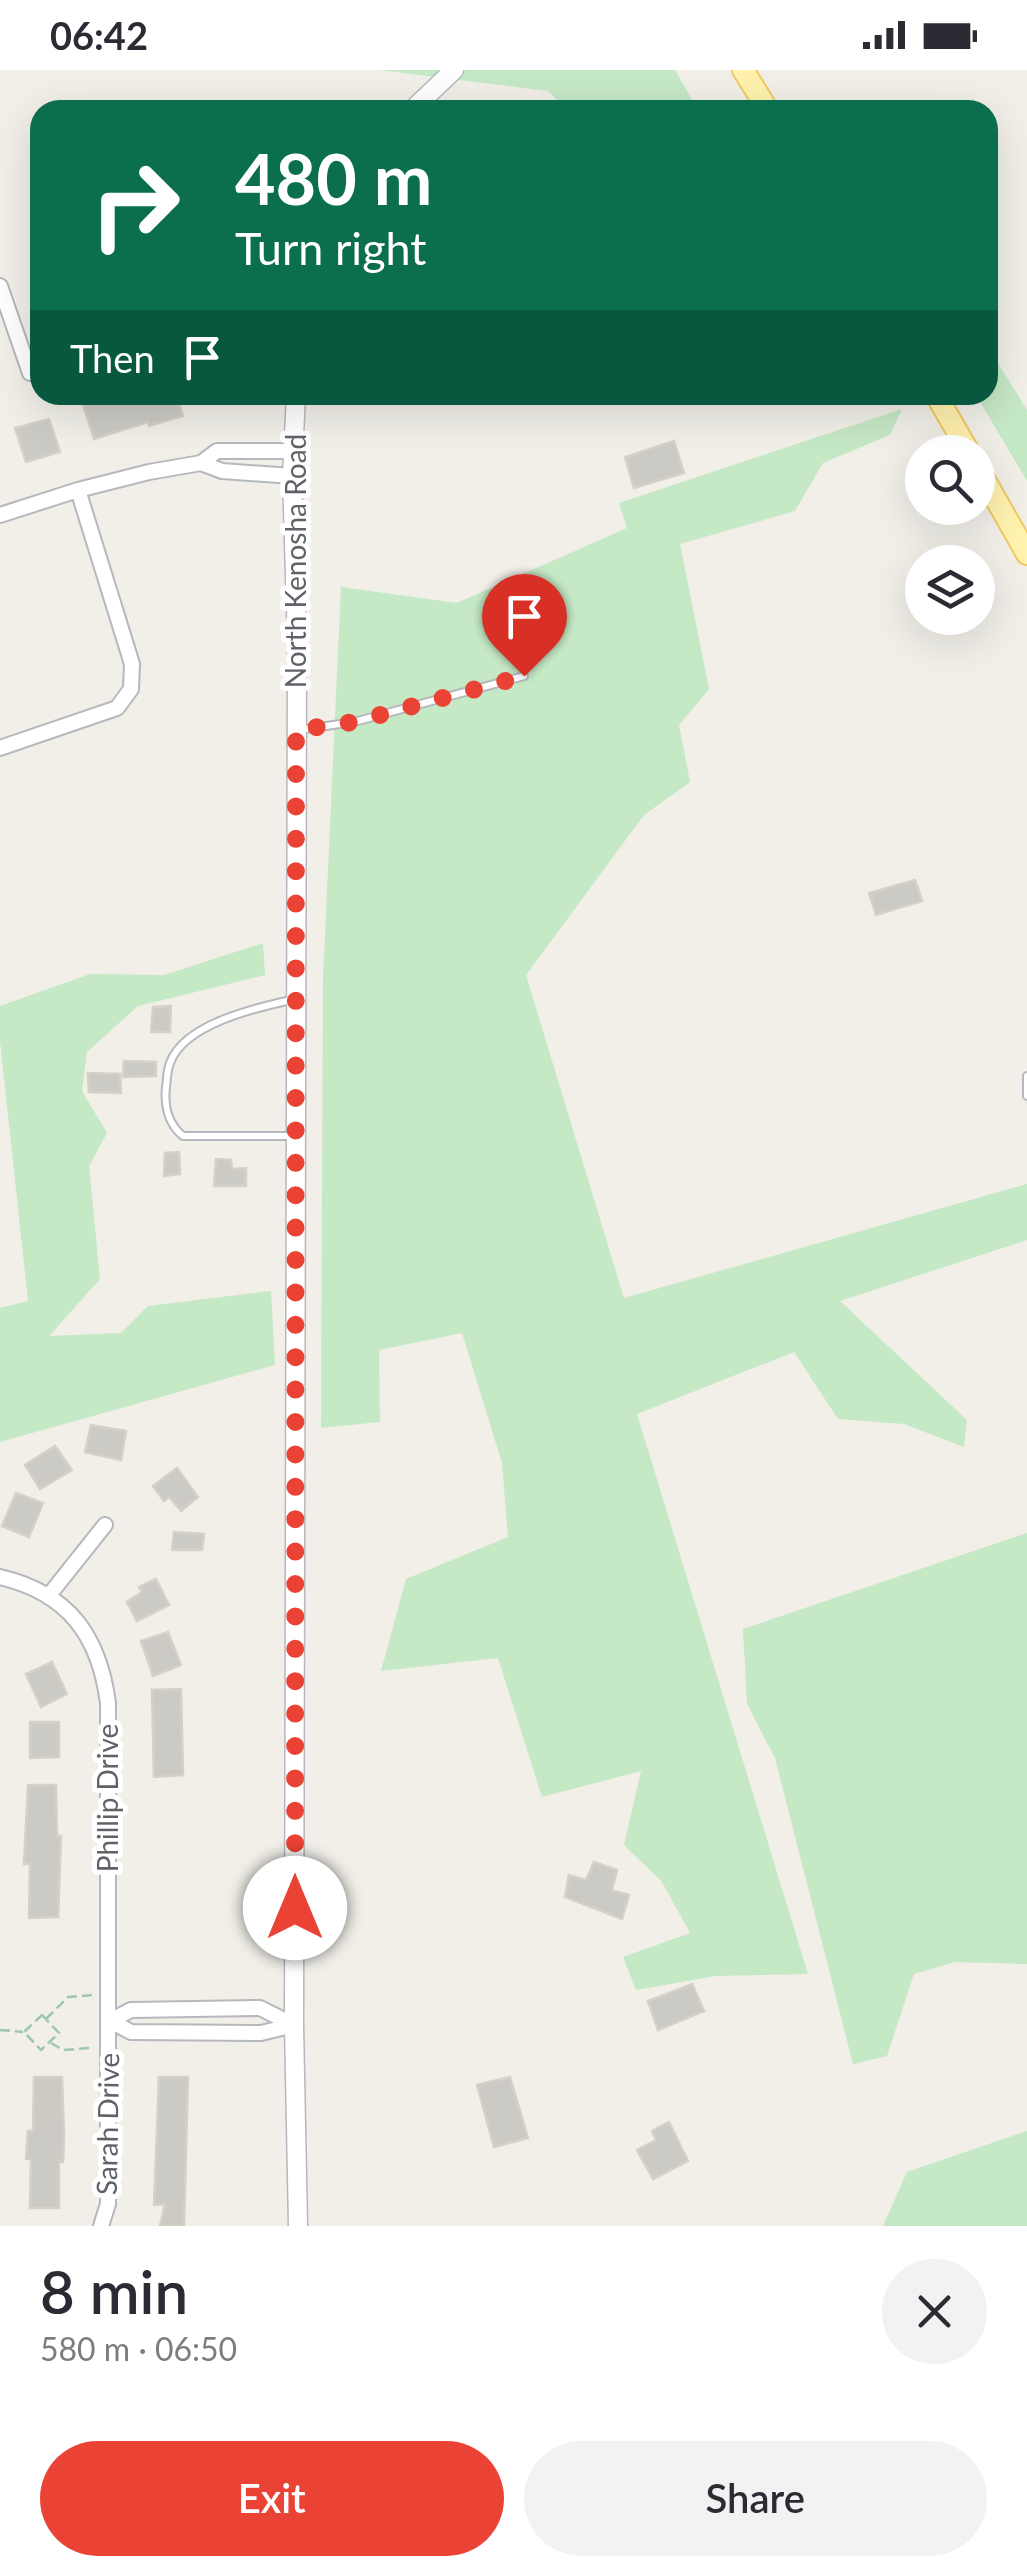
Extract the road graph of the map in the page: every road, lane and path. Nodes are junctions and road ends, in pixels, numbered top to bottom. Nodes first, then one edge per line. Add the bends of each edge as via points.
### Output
1 (454, 70) edge
2 (744, 70) edge
3 (422, 100) edge
4 (762, 100) edge
5 (0, 286) edge
6 (30, 374) dead end
7 (295, 405) edge
8 (942, 405) edge
9 (958, 435) edge
10 (293, 451) junction
11 (201, 464) junction
12 (292, 476) junction
13 (78, 490) junction
14 (995, 498) edge
15 (0, 515) edge
16 (1027, 554) edge
17 (524, 676) dead end
18 (296, 730) junction
19 (0, 748) edge
20 (297, 998) junction
21 (1027, 1076) edge
22 (1027, 1096) edge
23 (297, 1136) junction
24 (104, 1525) dead end
25 (0, 1577) edge
26 (50, 1594) junction
27 (110, 1996) junction
28 (46, 2019) junction
29 (110, 2020) junction
30 (294, 2024) junction
31 (0, 2030) edge
32 (24, 2032) junction
33 (50, 2042) junction
34 (110, 2048) junction
35 (101, 2226) edge
36 (298, 2226) edge

1 - 3 street
2 - 4 main road
5 - 6 street
7 - 10 street, North Kenosha Road
8 - 9 main road
10 - 11 street via 217,450
10 - 12 street, North Kenosha Road
11 - 12 street
11 - 13 street
12 - 18 street, North Kenosha Road
13 - 15 street
13 - 19 street via 132,664 131,689 117,708
14 - 16 main road
17 - 18 lane via 354,722
18 - 20 street, North Kenosha Road
20 - 23 street, North Kenosha Road
20 - 23 lane via 257,1007 185,1040 170,1062 164,1101 183,1136
21 - 22 lane
23 - 30 street, North Kenosha Road
24 - 26 street
25 - 26 street, Phillip Drive
26 - 27 street, Phillip Drive via 90,1638 104,1670
27 - 28 path via 68,1997
27 - 29 street, Phillip Drive
28 - 32 path via 42,2015
28 - 33 path via 59,2033
29 - 30 street via 131,2032 261,2034
29 - 30 street via 131,2010 260,2008
29 - 34 street, Sarah Drive
30 - 36 street, North Kenosha Road
31 - 32 path
32 - 33 path via 42,2050
33 - 34 path via 63,2050
34 - 35 street, Sarah Drive via 108,2204

